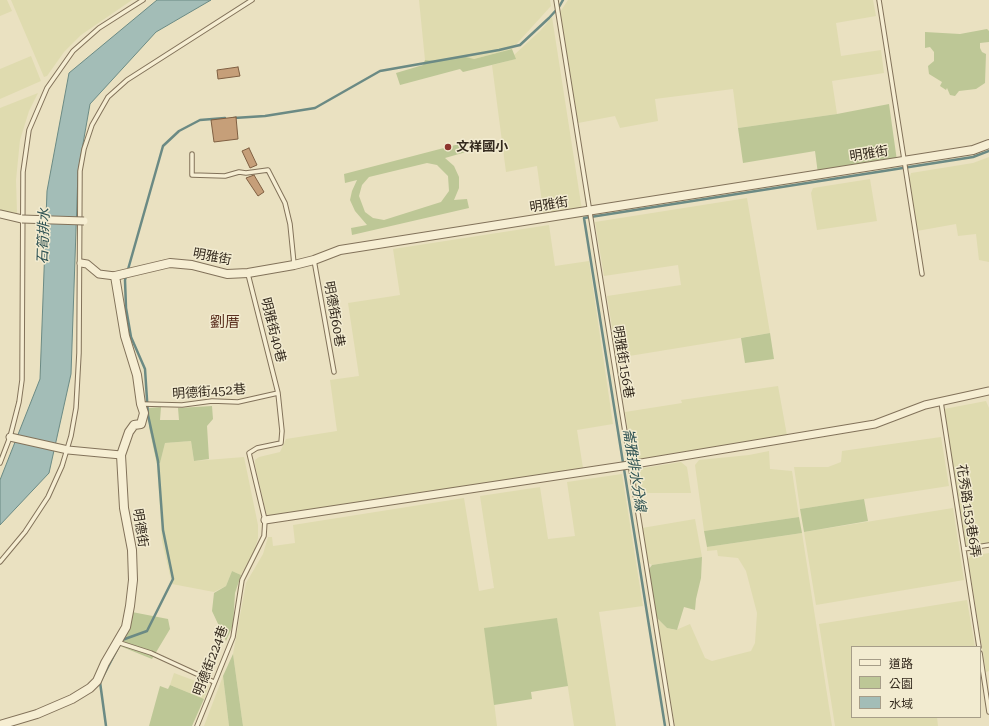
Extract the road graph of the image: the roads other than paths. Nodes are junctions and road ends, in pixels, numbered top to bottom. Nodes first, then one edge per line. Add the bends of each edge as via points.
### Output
1 (143, 0) edge
2 (252, 0) edge
3 (556, 0) edge
4 (879, 0) edge
5 (989, 144) edge
6 (192, 154) dead end
7 (904, 160) junction
8 (590, 211) junction
9 (0, 214) edge
10 (22, 219) junction
11 (84, 221) dead end
12 (314, 260) junction
13 (81, 263) junction
14 (294, 265) junction
15 (248, 273) junction
16 (922, 274) dead end
17 (115, 276) junction
18 (334, 372) dead end
19 (989, 391) edge
20 (278, 393) junction
21 (941, 402) junction
22 (141, 404) junction
23 (10, 437) junction
24 (68, 450) junction
25 (121, 456) junction
26 (0, 463) edge
27 (629, 465) junction
28 (265, 520) junction
29 (989, 544) edge
30 (964, 549) junction
31 (0, 562) edge
32 (118, 642) junction
33 (979, 646) edge
34 (981, 660) edge
35 (214, 682) junction
36 (989, 712) edge
37 (0, 726) edge
38 (197, 726) edge
39 (672, 726) edge

1 - 10 lane via 99,28 82,43 47,88 34,116 26,143
2 - 13 lane via 127,80 115,90 103,106 87,137 82,160
3 - 8 lane, 明雅街156巷
4 - 7 lane
5 - 7 street, 明雅街 via 973,150
6 - 14 lane via 192,175 226,176 239,172 268,170 285,203
7 - 8 street, 明雅街
7 - 16 lane
8 - 12 street, 明雅街 via 340,250
8 - 27 lane, 明雅街156巷
9 - 10 street
10 - 11 street, bridge
10 - 23 lane via 22,380
12 - 14 street, 明雅街
12 - 18 lane, 明德街60巷
13 - 17 street via 87,264 98,274
13 - 24 lane via 78,394
14 - 15 street, 明雅街
15 - 17 street, 明雅街 via 227,274 192,265 170,263
15 - 20 lane, 明雅街40巷
17 - 22 street, 明德街 via 124,336 137,375
19 - 21 street
20 - 22 lane, 明德街452巷 via 238,402
20 - 28 lane, 明德街224巷 via 281,443 257,448 250,453
21 - 27 street via 925,405 875,424
21 - 30 lane, 花秀路153巷6弄
22 - 25 street, 明德街 via 144,413 141,424 134,425 129,432
23 - 24 street
23 - 26 lane
24 - 25 street
24 - 31 lane via 42,506
25 - 32 street, 明德街 via 124,508 132,550 133,580 126,627
27 - 28 street
27 - 39 lane, 明雅街156巷
28 - 35 lane, 明德街224巷 via 264,536 242,580 234,637
29 - 30 lane
30 - 33 lane, 花秀路153巷6弄
32 - 35 lane via 151,653
32 - 37 street, 明德街 via 97,682 90,688 37,714
34 - 36 lane
35 - 38 lane, 明德街224巷

